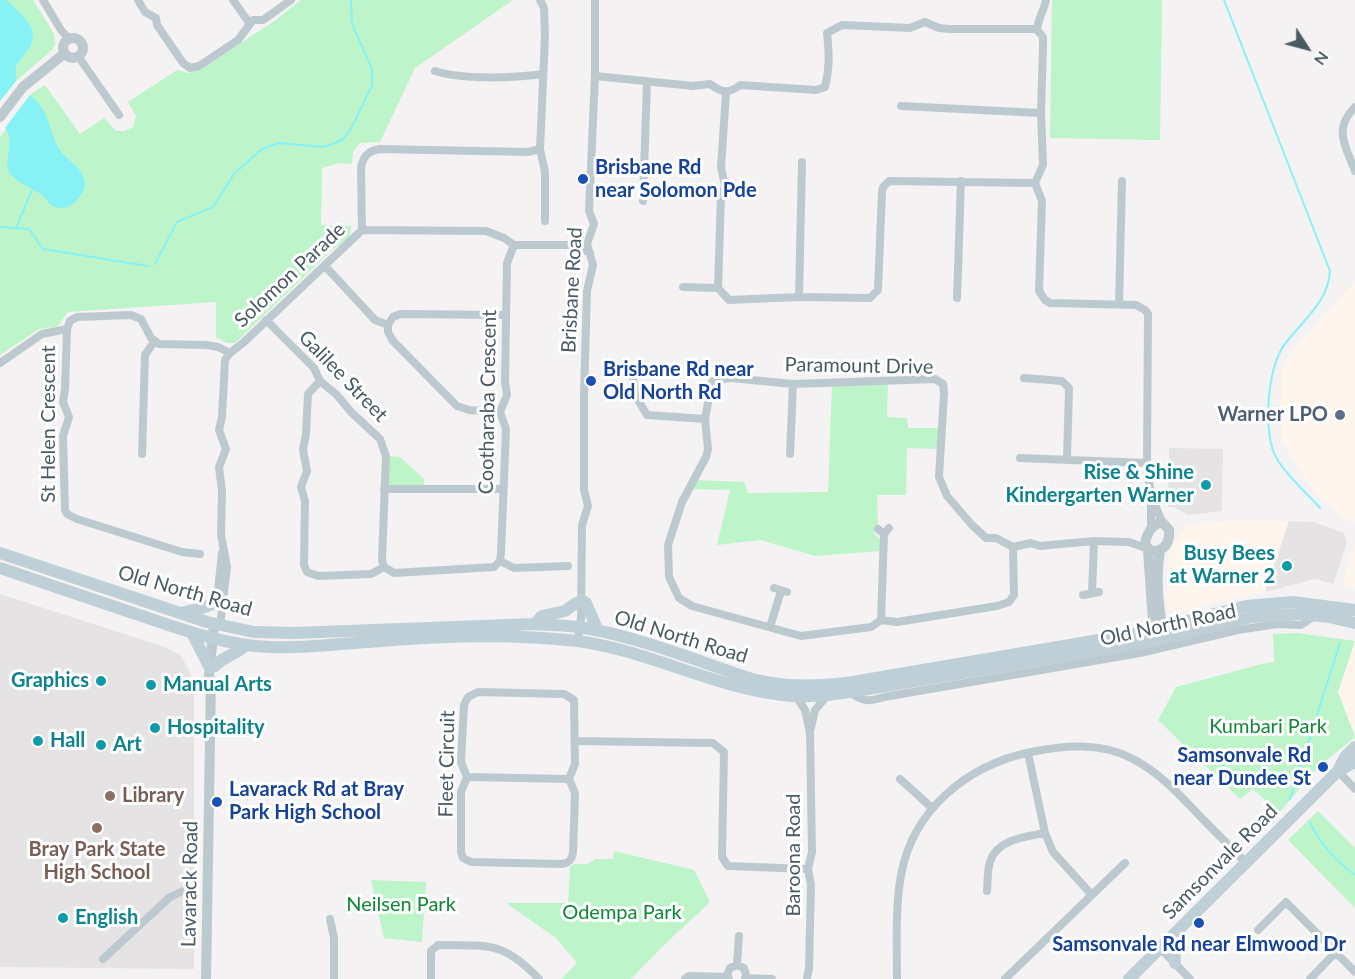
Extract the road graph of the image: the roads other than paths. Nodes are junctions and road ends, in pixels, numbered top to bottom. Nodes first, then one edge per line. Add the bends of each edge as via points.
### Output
1 (43, 0) edge
2 (138, 0) edge
3 (233, 0) edge
4 (291, 0) edge
5 (540, 0) edge
6 (595, 0) edge
7 (1046, 0) edge
8 (250, 24) junction
9 (1037, 29) junction
10 (69, 39) junction
11 (65, 53) junction
12 (78, 57) junction
13 (435, 71) dead end
14 (543, 74) junction
15 (595, 76) junction
16 (647, 82) junction
17 (726, 93) junction
18 (901, 106) dead end
19 (1355, 107) edge
20 (1041, 113) junction
21 (119, 115) dead end
22 (0, 117) edge
23 (540, 149) junction
24 (802, 162) dead end
25 (1355, 171) edge
26 (961, 181) junction
27 (1122, 181) dead end
28 (1035, 183) junction
29 (643, 201) dead end
30 (545, 221) dead end
31 (362, 230) junction
32 (591, 233) junction
33 (514, 245) junction
34 (574, 245) junction
35 (590, 253) junction
36 (325, 266) junction
37 (683, 287) dead end
38 (718, 288) junction
39 (799, 297) junction
40 (957, 298) dead end
41 (1119, 304) junction
42 (506, 315) junction
43 (266, 320) junction
44 (388, 325) junction
45 (66, 333) junction
46 (154, 342) junction
47 (228, 356) junction
48 (0, 363) edge
49 (624, 371) dead end
50 (646, 371) dead end
51 (633, 377) junction
52 (1024, 378) dead end
53 (320, 381) junction
54 (793, 384) junction
55 (500, 412) junction
56 (705, 419) junction
57 (142, 454) dead end
58 (790, 454) dead end
59 (1020, 458) dead end
60 (1067, 459) junction
61 (1147, 463) junction
62 (384, 489) junction
63 (503, 489) junction
64 (1151, 497) junction
65 (1162, 522) junction
66 (884, 530) dead end
67 (1094, 541) junction
68 (1148, 541) junction
69 (1013, 547) junction
70 (223, 550) junction
71 (1160, 550) junction
72 (0, 553) edge
73 (200, 554) dead end
74 (500, 561) junction
75 (568, 566) dead end
76 (384, 567) junction
77 (0, 568) edge
78 (780, 590) dead end
79 (1091, 593) dead end
80 (217, 601) junction
81 (579, 602) junction
82 (1355, 610) edge
83 (181, 613) junction
84 (1316, 615) junction
85 (881, 620) junction
86 (1355, 623) edge
87 (217, 624) junction
88 (534, 624) junction
89 (577, 627) junction
90 (770, 627) junction
91 (598, 631) junction
92 (192, 633) junction
93 (1158, 634) junction
94 (215, 640) junction
95 (574, 641) junction
96 (246, 645) junction
97 (212, 667) junction
98 (850, 692) junction
99 (796, 696) junction
100 (827, 696) junction
101 (810, 732) junction
102 (575, 741) junction
103 (1355, 747) edge
104 (1028, 753) junction
105 (1355, 762) edge
106 (1338, 771) junction
107 (467, 777) junction
108 (569, 779) junction
109 (900, 779) dead end
110 (1355, 789) edge
111 (932, 808) junction
112 (1046, 833) junction
113 (1125, 863) dead end
114 (1246, 863) junction
115 (808, 869) junction
116 (185, 890) dead end
117 (987, 891) dead end
118 (1091, 894) junction
119 (330, 919) dead end
120 (1179, 930) junction
121 (1258, 930) dead end
122 (739, 936) dead end
123 (1160, 948) junction
124 (1335, 953) junction
125 (103, 959) dead end
126 (1175, 963) junction
127 (737, 965) junction
128 (1355, 972) edge
129 (728, 978) edge
130 (206, 979) edge
131 (334, 979) edge
132 (431, 979) edge
133 (538, 979) edge
134 (685, 979) edge
135 (745, 979) edge
136 (772, 979) edge
137 (807, 979) edge
138 (897, 979) edge
139 (1005, 979) edge
140 (1129, 979) edge
141 (1190, 979) edge
142 (1310, 979) edge

1 - 10 street
2 - 8 street via 145,12 156,18 157,25 190,68 238,40
3 - 8 street
4 - 8 street via 263,20
5 - 14 street via 544,8
6 - 15 street, Brisbane Road
7 - 9 street
9 - 17 street via 949,29 925,22 910,28 842,26 828,33 830,68 825,87 816,90 740,85
9 - 20 street via 1043,37
10 - 11 street via 64,44
10 - 12 street via 81,42 83,50
11 - 12 street
11 - 22 street via 23,87
12 - 21 street
13 - 14 street via 450,76
14 - 23 street
15 - 16 street
15 - 32 street, Brisbane Road
16 - 17 street via 710,84
16 - 29 street
17 - 38 street
18 - 20 street
19 - 25 street via 1341,134
20 - 28 street via 1043,169
23 - 30 street via 545,172
23 - 31 street via 371,151 362,160 361,168
24 - 39 street
26 - 28 street
26 - 39 street via 893,180 886,184 882,192 878,290 870,298
26 - 40 street
27 - 41 street
28 - 41 street via 1042,201 1038,284 1041,296 1050,303
31 - 33 street, Solomon Parade via 486,231
31 - 36 street, Solomon Parade
32 - 34 street
32 - 35 street, Brisbane Road via 587,244
33 - 34 street, Solomon Parade
33 - 42 street, Cootharaba Crescent via 507,262
34 - 35 street, Solomon Parade
35 - 81 street, Brisbane Road via 593,265 587,291 584,395 584,489 588,506 582,525
36 - 43 street, Solomon Parade
36 - 44 street via 375,320
37 - 38 street
38 - 39 street via 729,300
41 - 61 street via 1140,306 1148,314
42 - 44 street via 400,314
42 - 55 street, Cootharaba Crescent via 507,395
43 - 47 street, Solomon Parade
43 - 53 street, Galilee Street via 310,364
44 - 55 street via 393,341 457,406
45 - 46 street, St Helen Crescent via 70,321 77,317 131,315 141,319
45 - 48 street via 42,334
45 - 73 street, St Helen Crescent via 63,399 69,417 63,430 65,510 98,525
46 - 47 street via 214,347
46 - 57 street via 145,355
47 - 70 street via 219,430 226,449 219,467
49 - 51 street
50 - 51 street
51 - 56 street via 635,395 647,416
52 - 60 street via 1062,381 1069,388
53 - 62 street, Galilee Street via 381,439 386,456
53 - 76 street via 308,394 303,450 307,466 301,487 305,501 305,569 318,576 371,574
54 - 56 street, Paramount Drive via 731,378 712,381
54 - 58 street
54 - 69 street, Paramount Drive via 935,379 943,384 939,477 946,496 986,538 996,538
55 - 63 street, Cootharaba Crescent via 506,429
56 - 90 street via 708,449 672,529 668,544 669,578 680,598 692,606
59 - 60 street
60 - 61 street
61 - 64 street
62 - 63 street
62 - 76 street, Galilee Street
63 - 74 street, Cootharaba Crescent
64 - 65 street
64 - 68 street
65 - 68 street via 1154,525
65 - 71 street via 1170,532 1168,542
66 - 85 street
67 - 68 street, Paramount Drive
67 - 69 street, Paramount Drive
67 - 79 street
68 - 71 street via 1153,551
68 - 93 street
69 - 85 street via 1014,595 1009,602 897,622
70 - 80 street
70 - 87 street via 227,567
71 - 93 street
72 - 83 main road, Old North Road
74 - 75 street via 514,568
74 - 76 street via 488,569 394,573
77 - 92 main road, Old North Road
78 - 90 street
80 - 83 main road
80 - 87 street
81 - 88 main road via 565,611 542,616
81 - 89 street, Brisbane Road
81 - 91 main road via 586,603
82 - 93 main road, Old North Road via 1314,603 1271,603 1225,610
83 - 87 main road, Old North Road
84 - 86 main road, Old North Road
84 - 93 main road, Old North Road via 1252,617
84 - 98 street, Old North Road via 1301,625 1238,630 1166,648 874,700 862,701
85 - 90 street via 871,627 801,636
87 - 88 main road, Old North Road via 254,632 294,633
87 - 94 street, Lavarack Road
88 - 89 main road, Old North Road
89 - 91 main road, Old North Road
89 - 95 street, Brisbane Road
91 - 93 main road, Old North Road via 752,679 814,686
92 - 94 main road, Old North Road
92 - 97 main road
93 - 98 main road, Old North Road
94 - 96 main road, Old North Road
94 - 97 street, Lavarack Road
95 - 96 main road, Old North Road via 503,637 301,648
95 - 99 main road, Old North Road via 748,688
96 - 97 main road
97 - 130 street, Lavarack Road
98 - 100 main road, Old North Road
99 - 100 main road, Old North Road
99 - 101 street, Baroona Road via 805,710
100 - 101 street, Baroona Road via 815,710
101 - 115 street, Baroona Road via 812,852
102 - 107 street, Fleet Circuit via 575,705 568,695 476,692 464,705 461,762
102 - 108 street, Fleet Circuit via 575,764
102 - 115 street via 713,743 724,752 722,857 729,866
103 - 106 main road, Samsonvale Road
104 - 111 street via 987,765
104 - 112 street
104 - 114 street via 1081,746 1132,758 1161,776
105 - 106 main road, Samsonvale Road
106 - 110 street
106 - 114 main road, Samsonvale Road
107 - 108 street
107 - 108 street, Fleet Circuit via 461,792 464,859 562,864 573,855 575,793
109 - 111 street
111 - 138 street via 909,847 902,873
112 - 117 street via 1014,839 1000,847 990,861
112 - 118 street via 1053,852
113 - 118 street
114 - 120 main road, Samsonvale Road
115 - 137 street, Baroona Road via 811,885
116 - 125 street via 170,897
118 - 139 street
119 - 131 street
120 - 123 main road, Samsonvale Road
120 - 126 main road
121 - 124 street via 1286,902
122 - 127 street
123 - 126 street
123 - 140 main road, Samsonvale Road
124 - 128 street
124 - 142 street
126 - 141 street
127 - 129 street via 730,968
127 - 135 street via 744,968
129 - 134 street
132 - 133 street via 431,951 438,945 496,948 516,957
135 - 136 street

